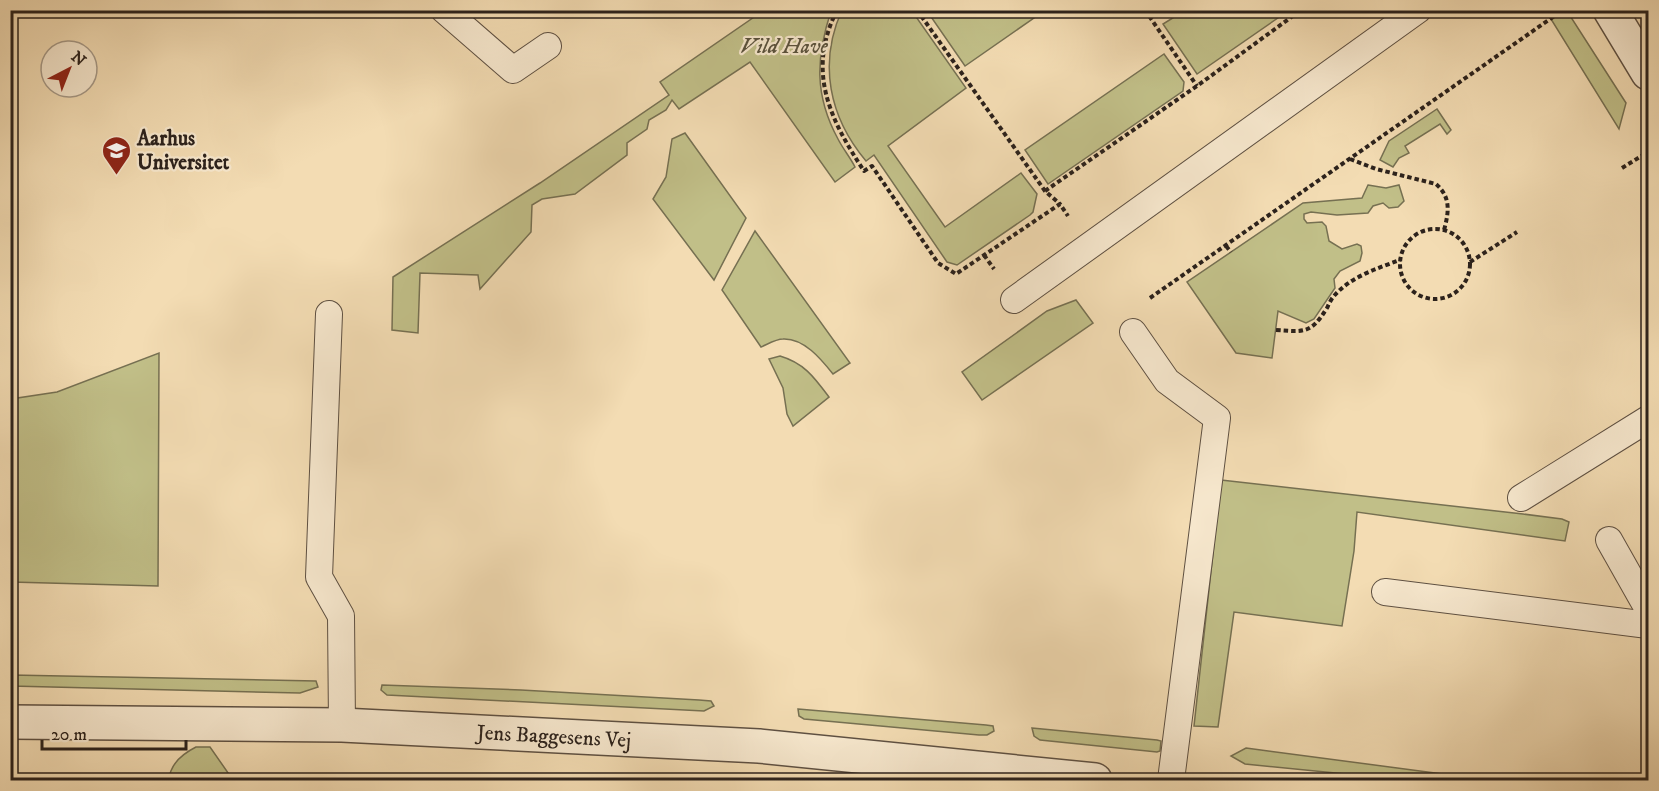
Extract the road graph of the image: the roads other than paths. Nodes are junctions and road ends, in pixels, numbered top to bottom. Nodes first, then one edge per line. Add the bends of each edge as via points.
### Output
1 (444, 10) edge
2 (1418, 10) edge
3 (1610, 10) edge
4 (548, 46) dead end
5 (1646, 64) edge
6 (1014, 300) dead end
7 (329, 314) dead end
8 (1133, 332) road end
9 (1648, 419) edge
10 (1521, 498) dead end
11 (1609, 540) dead end
12 (1385, 592) dead end
13 (1648, 609) edge
14 (1648, 625) edge
15 (10, 722) edge
16 (342, 725) junction
17 (1091, 780) edge
18 (1171, 780) edge

1 - 4 lane via 513,70
2 - 6 lane
3 - 5 street
7 - 16 lane via 319,577 341,616
8 - 18 lane via 1167,381 1217,418
9 - 10 lane
11 - 13 lane
12 - 14 lane
15 - 16 street, Jens Baggesens Vej
16 - 17 street, Jens Baggesens Vej via 759,746

